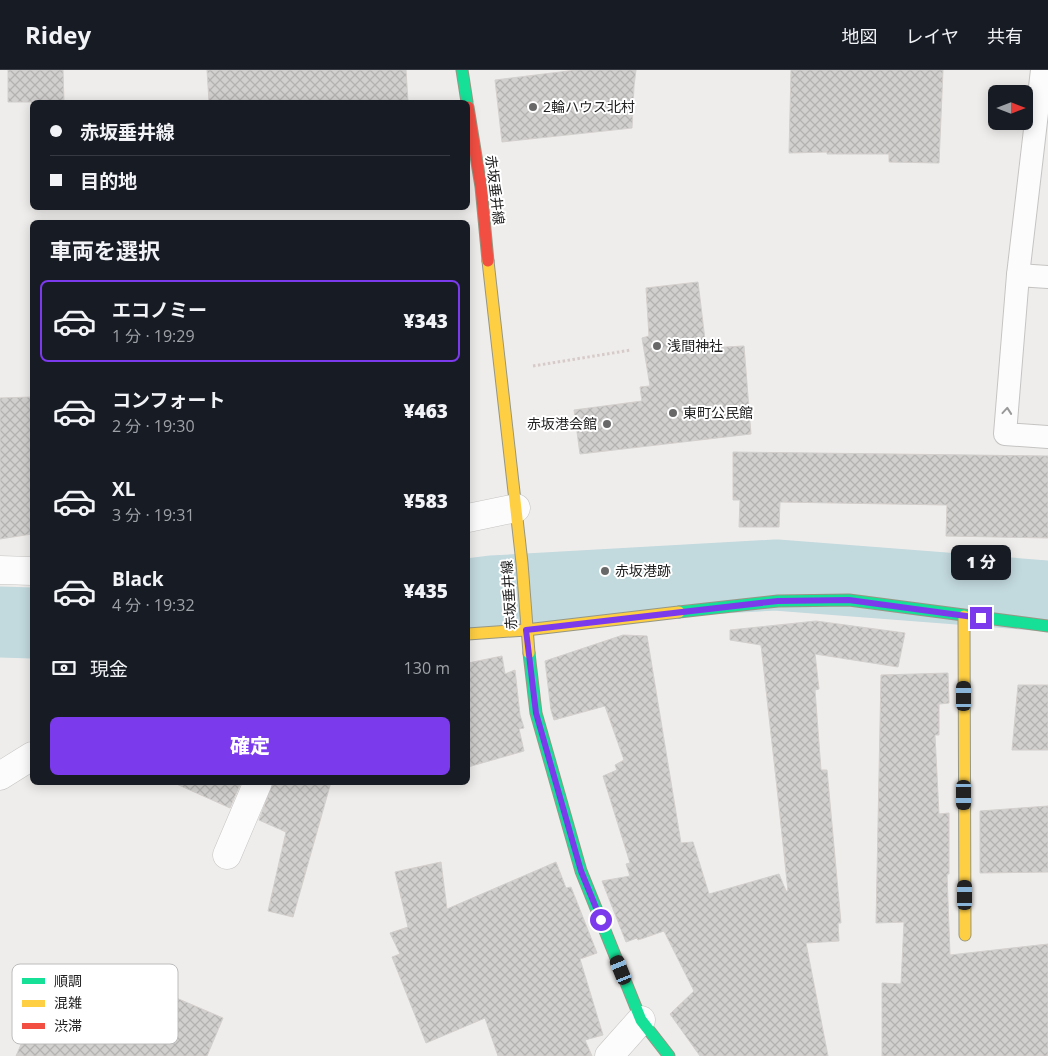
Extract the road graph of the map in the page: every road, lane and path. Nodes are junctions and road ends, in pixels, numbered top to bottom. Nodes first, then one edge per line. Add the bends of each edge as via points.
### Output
1 (462, 70) edge
2 (1042, 70) edge
3 (467, 100) edge
4 (470, 119) edge
5 (1018, 275) junction
6 (1048, 277) edge
7 (631, 350) dead end
8 (500, 371) junction
9 (1048, 437) edge
10 (516, 508) junction
11 (470, 518) edge
12 (0, 570) edge
13 (30, 571) edge
14 (964, 616) junction
15 (1048, 626) edge
16 (526, 630) junction
17 (470, 634) edge
18 (30, 757) edge
19 (0, 776) edge
20 (257, 785) edge
21 (227, 855) dead end
22 (965, 935) dead end
23 (641, 1020) junction
24 (609, 1056) edge
25 (669, 1056) edge

1 - 3 main road
2 - 5 lane
4 - 8 main road, 赤坂垂井線 via 481,187
5 - 6 lane
9 -> 5 lane via 1005,434
7 - 8 path
8 - 10 main road, 赤坂垂井線
10 - 11 street
10 - 16 main road, 赤坂垂井線
12 - 13 street
14 - 15 main road
14 - 16 main road via 849,600 778,601
14 - 22 main road
16 - 17 main road
16 - 23 main road, 赤坂垂井線 via 536,713 581,871
18 - 19 street
20 - 21 street
23 - 24 street
23 - 25 main road, 赤坂垂井線

